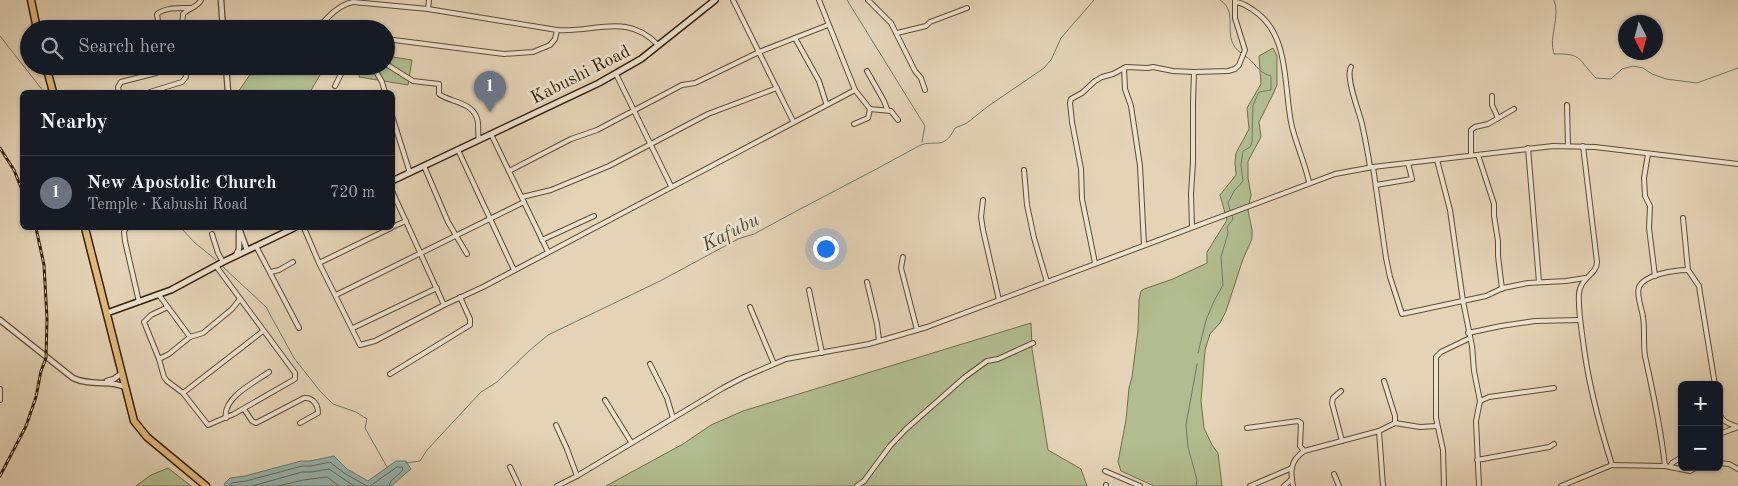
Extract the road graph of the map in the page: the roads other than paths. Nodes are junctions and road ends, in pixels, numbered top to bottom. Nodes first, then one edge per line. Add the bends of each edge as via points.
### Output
1 (39, 0) edge
2 (202, 0) edge
3 (220, 0) edge
4 (429, 0) edge
5 (715, 0) edge
6 (733, 0) edge
7 (819, 0) edge
8 (868, 0) edge
9 (1236, 1) edge
10 (31, 2) edge
11 (191, 8) junction
12 (967, 8) dead end
13 (428, 10) junction
14 (35, 20) edge
15 (158, 20) edge
16 (183, 20) edge
17 (222, 20) edge
18 (325, 20) edge
19 (828, 25) junction
20 (556, 30) junction
21 (897, 33) junction
22 (795, 38) junction
23 (395, 40) edge
24 (658, 45) junction
25 (759, 52) junction
26 (1351, 67) dead end
27 (1124, 68) junction
28 (395, 69) edge
29 (868, 71) dead end
30 (1194, 72) junction
31 (616, 74) junction
32 (48, 75) edge
33 (148, 75) edge
34 (186, 75) edge
35 (227, 75) edge
36 (340, 75) edge
37 (378, 75) edge
38 (334, 86) dead end
39 (777, 88) junction
40 (52, 90) edge
41 (119, 90) edge
42 (156, 90) edge
43 (228, 90) edge
44 (384, 90) edge
45 (855, 90) junction
46 (926, 90) dead end
47 (1492, 96) dead end
48 (826, 103) junction
49 (1567, 105) dead end
50 (870, 109) junction
51 (887, 109) junction
52 (1514, 109) dead end
53 (634, 111) junction
54 (1498, 118) junction
55 (898, 120) dead end
56 (793, 121) junction
57 (854, 124) dead end
58 (395, 126) edge
59 (491, 134) junction
60 (479, 140) junction
61 (651, 145) junction
62 (1568, 146) junction
63 (1583, 146) junction
64 (1528, 148) junction
65 (458, 150) junction
66 (1648, 154) junction
67 (1478, 155) junction
68 (1471, 156) junction
69 (1437, 160) junction
70 (1408, 163) junction
71 (1738, 164) edge
72 (424, 166) junction
73 (1372, 167) junction
74 (1024, 170) dead end
75 (510, 171) junction
76 (410, 173) junction
77 (395, 180) edge
78 (1309, 182) junction
79 (1376, 185) junction
80 (671, 186) junction
81 (395, 197) edge
82 (523, 199) junction
83 (983, 200) dead end
84 (594, 216) dead end
85 (490, 218) junction
86 (1683, 218) dead end
87 (406, 221) junction
88 (395, 226) edge
89 (1192, 227) junction
90 (86, 230) edge
91 (126, 230) edge
92 (239, 230) edge
93 (240, 230) edge
94 (290, 230) edge
95 (305, 230) edge
96 (386, 230) edge
97 (212, 234) dead end
98 (455, 234) junction
99 (542, 240) junction
100 (1144, 245) junction
101 (256, 246) junction
102 (247, 250) junction
103 (548, 252) junction
104 (421, 254) junction
105 (467, 254) dead end
106 (236, 256) junction
107 (903, 257) dead end
108 (223, 262) junction
109 (292, 262) dead end
110 (319, 263) junction
111 (1095, 263) junction
112 (216, 266) junction
113 (514, 270) junction
114 (1688, 270) junction
115 (271, 272) junction
116 (1655, 276) junction
117 (1585, 278) junction
118 (867, 282) dead end
119 (1047, 282) junction
120 (1539, 282) junction
121 (437, 288) junction
122 (1502, 289) junction
123 (809, 290) dead end
124 (159, 295) junction
125 (336, 295) junction
126 (460, 297) junction
127 (240, 299) junction
128 (999, 300) junction
129 (1462, 301) junction
130 (139, 302) junction
131 (444, 305) junction
132 (168, 307) junction
133 (750, 307) dead end
134 (107, 313) junction
135 (0, 320) edge
136 (1580, 320) junction
137 (299, 328) dead end
138 (353, 328) junction
139 (917, 330) junction
140 (263, 331) junction
141 (1469, 336) junction
142 (190, 338) junction
143 (879, 342) junction
144 (1033, 344) dead end
145 (822, 353) junction
146 (159, 359) junction
147 (650, 364) dead end
148 (774, 364) junction
149 (269, 372) dead end
150 (122, 373) junction
151 (390, 374) dead end
152 (1384, 380) dead end
153 (1714, 381) edge
154 (101, 383) junction
155 (125, 387) junction
156 (1554, 388) dead end
157 (0, 389) edge
158 (1341, 391) dead end
159 (183, 392) junction
160 (0, 400) edge
161 (605, 400) dead end
162 (1480, 401) junction
163 (244, 409) junction
164 (226, 418) junction
165 (674, 418) junction
166 (1723, 420) edge
167 (300, 423) dead end
168 (1395, 423) junction
169 (556, 425) dead end
170 (1436, 426) junction
171 (1738, 427) edge
172 (1247, 428) dead end
173 (1380, 431) junction
174 (1723, 433) edge
175 (1342, 441) junction
176 (631, 442) junction
177 (1554, 444) dead end
178 (1304, 451) junction
179 (1678, 459) edge
180 (1477, 460) junction
181 (1723, 463) edge
182 (1612, 465) junction
183 (1668, 466) junction
184 (510, 467) dead end
185 (1292, 468) junction
186 (1678, 468) edge
187 (1738, 469) edge
188 (1105, 471) dead end
189 (1334, 474) dead end
190 (577, 476) junction
191 (1292, 479) junction
192 (206, 486) edge
193 (519, 486) edge
194 (557, 486) edge
195 (857, 486) edge
196 (1140, 486) edge
197 (1250, 486) edge
198 (1284, 486) edge
199 (1293, 486) edge
200 (1339, 486) edge
201 (1382, 486) edge
202 (1444, 486) edge
203 (1479, 486) edge
204 (1561, 486) edge

1 - 10 street
2 - 11 street
3 - 17 street
4 - 13 street
5 - 24 main road, Kabushi Road
6 - 25 street
7 - 19 street
8 - 21 street
9 - 30 street via 1235,18 1245,50 1239,65 1235,70
9 - 78 street via 1262,16 1278,43 1293,128
10 - 14 highway
11 - 15 street via 159,12
11 - 16 street via 183,14
12 - 21 street via 926,26
13 - 18 street via 353,2 341,6
13 - 20 street
19 - 22 street
19 - 45 street
20 - 23 street via 550,45 532,52 504,54
20 - 24 street via 633,27
21 - 46 street
22 - 25 street
22 - 48 street
24 - 31 main road, Kabushi Road
25 - 39 street
25 - 53 street via 695,83 682,85
26 - 73 street via 1354,100
27 - 30 street via 1154,66
27 - 100 street via 1142,181
27 - 111 street via 1095,81 1073,97 1070,103 1082,203
28 - 60 street via 413,80 439,84 439,94 472,109 477,117
29 - 51 street
30 - 89 street
31 - 53 street
31 - 59 main road, Kabushi Road
32 - 40 highway
33 - 41 street via 121,82
34 - 42 street via 182,82
35 - 43 street
36 - 38 street
37 - 44 street
39 - 56 street
39 - 61 street via 708,114
45 - 48 street
45 - 50 street
47 - 54 street
48 - 56 street
49 - 62 street
50 - 51 street
50 - 57 street via 868,118
51 - 55 street
52 - 54 street
53 - 61 street
53 - 75 street
54 - 68 street via 1471,130
56 - 80 street
58 - 76 street
59 - 60 main road, Kabushi Road
59 - 75 street
60 - 65 main road, Kabushi Road
61 - 80 street
61 - 82 street via 577,180
62 - 63 street
62 - 64 street
63 - 66 street
63 - 117 street via 1597,262 1595,271
64 - 67 street
64 - 120 street
65 - 72 main road, Kabushi Road
65 - 85 street
66 - 71 street
66 - 116 street via 1645,196 1650,206 1649,228
67 - 68 street
67 - 122 street via 1494,204
68 - 69 street
69 - 70 street
69 - 129 street via 1450,210
70 - 73 street
70 - 79 street via 1412,179
72 - 76 main road, Kabushi Road
72 - 98 street
73 - 78 street
73 - 79 street
74 - 119 street via 1027,205
75 - 82 street
76 - 77 main road, Kabushi Road
78 - 89 street
79 - 129 street via 1386,258 1401,313
80 - 103 street
81 - 87 street
82 - 85 street
82 - 99 street
83 - 128 street via 983,230
84 - 99 street
85 - 98 street
85 - 113 street
86 - 114 street
87 - 88 street
87 - 104 street
89 - 100 street
90 - 134 highway
91 - 130 street via 124,236
92 - 106 street
93 - 102 street
94 - 101 main road
95 - 110 street
96 - 110 street
97 - 108 street
98 - 104 street
98 - 105 street
99 - 103 street
100 - 111 street
101 - 102 main road
101 - 115 street
102 - 106 main road
103 - 113 street
104 - 121 street
104 - 125 street
106 - 108 main road
107 - 139 street via 901,268
108 - 112 main road
109 - 115 street
110 - 125 street
111 - 119 street
112 - 124 main road
112 - 127 street
113 - 126 street
114 - 116 street
114 - 153 street via 1699,286
115 - 137 street
116 - 183 street via 1642,283 1638,291 1645,355
117 - 120 street
117 - 136 street via 1579,295
118 - 143 street
119 - 128 street
120 - 122 street
121 - 131 street
121 - 138 street
122 - 129 street
123 - 145 street
124 - 130 main road
124 - 132 street
125 - 138 street
126 - 131 street
126 - 151 street via 470,325
127 - 140 street
127 - 142 street via 203,334
128 - 139 street
129 - 141 street
130 - 134 main road
131 - 138 street via 366,345 360,345
132 - 142 street
132 - 146 street via 144,322
133 - 148 street
134 - 150 highway
135 - 154 street via 65,373 84,382
136 - 141 street via 1535,321 1501,326
136 - 182 street via 1593,402
139 - 143 street
140 - 159 street
140 - 163 street via 296,376
141 - 162 street
141 - 170 street via 1436,357
142 - 146 street
143 - 145 street
144 - 195 street via 986,361 964,377 906,429
145 - 148 street
146 - 159 street via 167,382
147 - 165 street
148 - 165 street via 723,388
149 - 164 street via 235,396 224,411
150 - 154 street
150 - 155 highway
152 - 168 street
154 - 155 street
155 - 192 highway via 139,429
156 - 162 street
157 - 160 street
158 - 175 street via 1332,403
159 - 164 street via 208,425
161 - 176 street
162 - 180 street via 1476,420
163 - 164 street
163 - 167 street via 256,423 304,398 310,398 318,414
165 - 176 street
166 - 171 street
168 - 170 street
168 - 173 street
169 - 190 street
170 - 202 street via 1442,441
171 - 174 street
172 - 178 street via 1298,421 1301,425 1300,446
173 - 175 street
173 - 201 street
175 - 178 street
176 - 190 street
177 - 180 street
178 - 185 street via 1295,458
179 - 183 street
180 - 203 street
181 - 187 street
182 - 183 street
182 - 204 street
183 - 186 street
184 - 193 street
185 - 191 street
185 - 197 street
188 - 196 street
189 - 200 street
190 - 194 street
191 - 198 street
191 - 199 street

